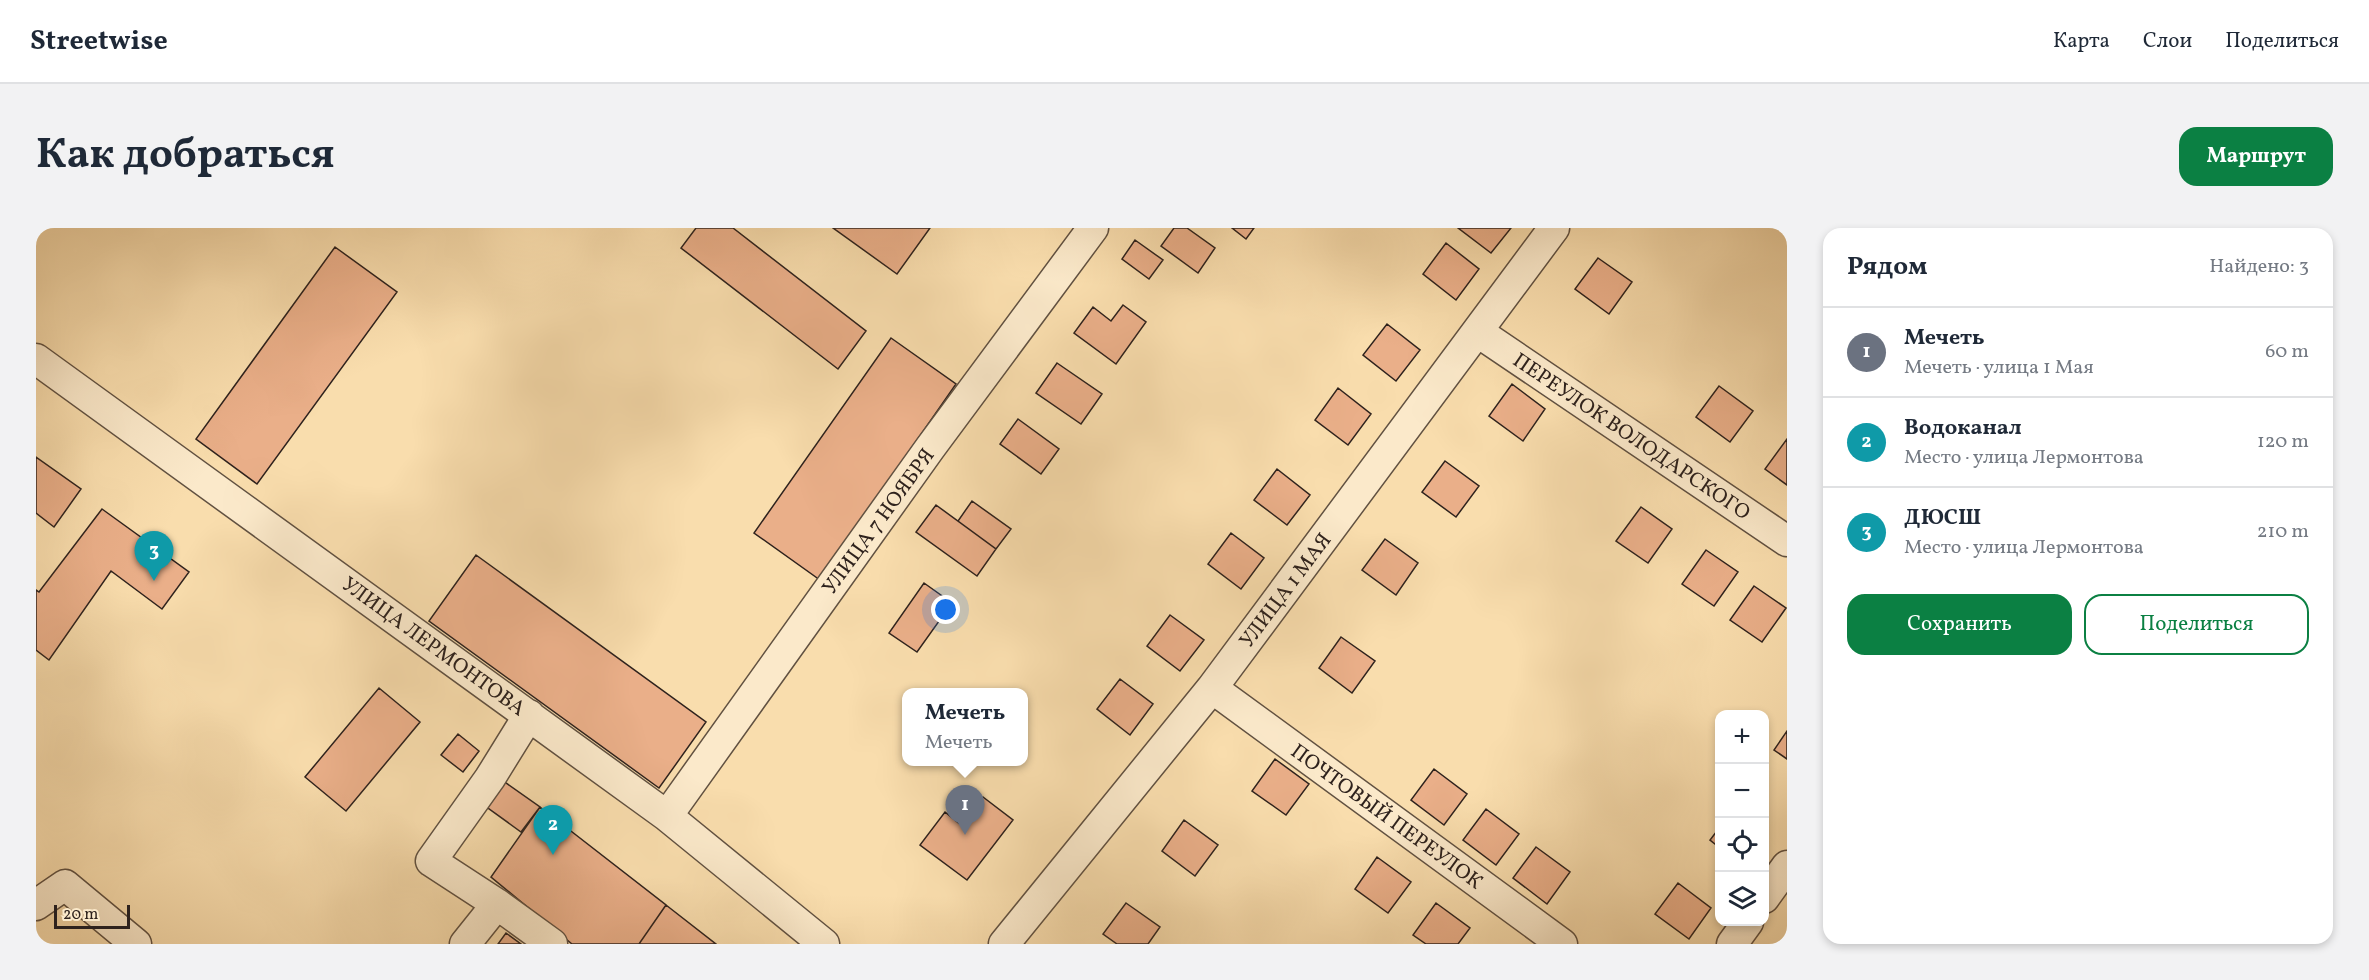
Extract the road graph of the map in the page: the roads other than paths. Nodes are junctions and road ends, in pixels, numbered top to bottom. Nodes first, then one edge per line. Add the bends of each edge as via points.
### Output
1 (1093, 228) edge
2 (1554, 228) edge
3 (1478, 332) junction
4 (36, 359) edge
5 (1787, 541) edge
6 (1212, 688) junction
7 (529, 715) junction
8 (666, 816) junction
9 (1787, 866) edge
10 (1769, 891) edge
11 (497, 904) junction
12 (36, 905) edge
13 (1744, 926) edge
14 (136, 944) edge
15 (465, 944) edge
16 (552, 944) edge
17 (824, 944) edge
18 (1004, 944) edge
19 (1562, 944) edge
20 (1731, 944) edge

1 - 8 street, УЛИЦА 7 НОЯБРЯ
2 - 3 street, УЛИЦА 1 МАЯ
3 - 5 street, ПЕРЕУЛОК ВОЛОДАРСКОГО
3 - 6 street, УЛИЦА 1 МАЯ
4 - 7 street, УЛИЦА ЛЕРМОНТОВА
6 - 18 street, УЛИЦА 1 МАЯ
6 - 19 street, ПОЧТОВЫЙ ПЕРЕУЛОК
7 - 8 street, УЛИЦА ЛЕРМОНТОВА
7 - 11 street via 431,861
8 - 17 street, УЛИЦА ЛЕРМОНТОВА
9 - 10 street
11 - 15 street
11 - 16 street
12 - 14 street via 65,885
13 - 20 street

